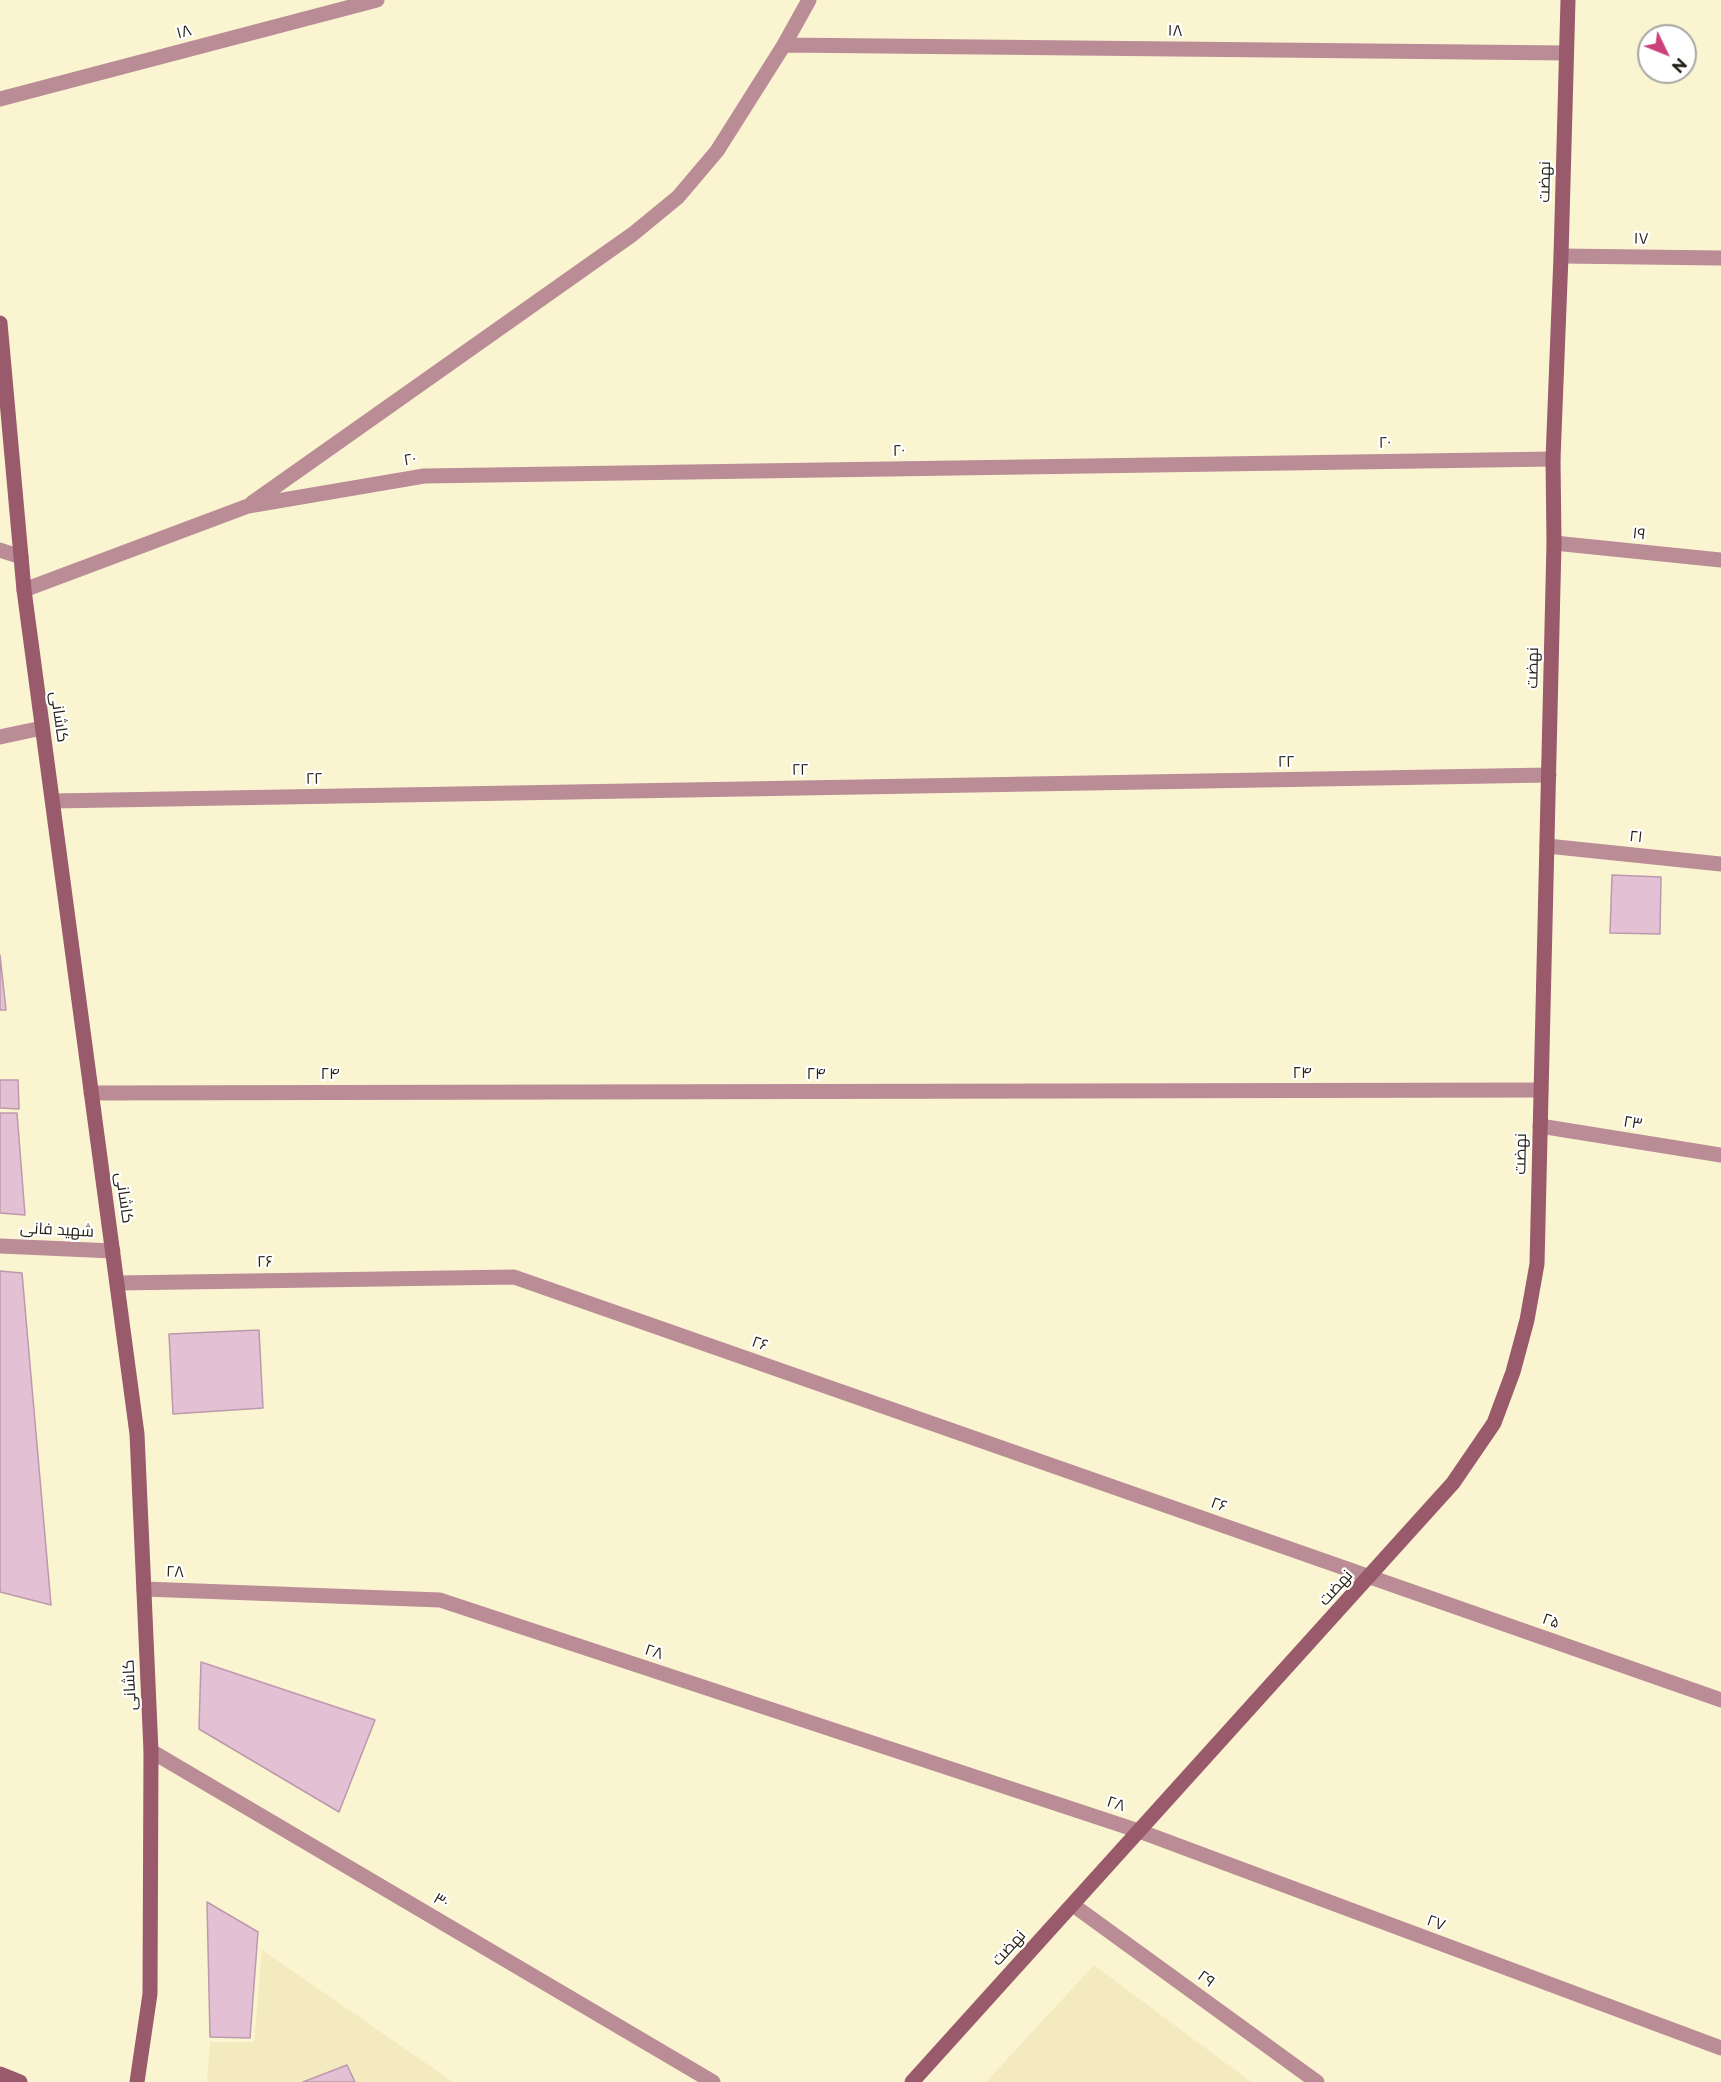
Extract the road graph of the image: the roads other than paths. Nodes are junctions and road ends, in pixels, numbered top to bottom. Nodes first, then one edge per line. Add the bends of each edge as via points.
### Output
1 (377, 0) edge
2 (809, 0) edge
3 (1568, 0) edge
4 (784, 45) junction
5 (1566, 53) junction
6 (0, 99) edge
7 (1562, 256) junction
8 (1721, 258) edge
9 (0, 322) edge
10 (1553, 459) junction
11 (248, 506) junction
12 (1554, 543) junction
13 (0, 550) edge
14 (21, 557) junction
15 (1721, 560) edge
16 (24, 590) junction
17 (42, 728) junction
18 (0, 738) edge
19 (1548, 776) junction
20 (53, 801) junction
21 (1547, 846) junction
22 (1721, 864) edge
23 (1541, 1090) junction
24 (91, 1093) junction
25 (1540, 1126) junction
26 (1721, 1155) edge
27 (0, 1246) edge
28 (113, 1251) junction
29 (117, 1282) junction
30 (1370, 1576) junction
31 (144, 1589) junction
32 (1721, 1700) edge
33 (151, 1750) junction
34 (1139, 1831) junction
35 (1073, 1905) junction
36 (1721, 2048) edge
37 (0, 2074) edge
38 (20, 2082) edge
39 (137, 2082) edge
40 (713, 2082) edge
41 (912, 2082) edge
42 (1317, 2082) edge

1 - 6 street, ۱۸
2 - 4 street, ۲۰
3 - 5 main road, نهضت
4 - 5 street, ۱۸
4 - 11 street, ۲۰ via 717,151 678,197 623,241
5 - 7 main road, نهضت
7 - 8 street, ۱۷
7 - 10 main road, نهضت
9 - 14 main road, کاشانی
10 - 11 street, ۲۰ via 424,476
10 - 12 main road, نهضت
11 - 16 street, ۲۰
12 - 15 street, ۱۹
12 - 19 main road, نهضت
13 - 14 street
14 - 16 main road, کاشانی
16 - 17 main road, کاشانی
17 - 18 street
17 - 20 main road, کاشانی
19 - 20 street, ۲۲
19 - 21 main road, نهضت
20 - 24 main road, کاشانی
21 - 22 street, ۲۱
21 - 23 main road, نهضت
23 - 24 street, ۲۴
23 - 25 main road, نهضت
24 - 28 main road, کاشانی
25 - 26 street, ۲۳
25 - 30 main road, نهضت via 1537,1264 1513,1372 1494,1423 1453,1483
27 - 28 street, شهید فانی
28 - 29 main road, کاشانی
29 - 30 street, ۲۶ via 514,1277
29 - 31 main road, کاشانی via 137,1434
30 - 32 street, ۲۵
30 - 34 main road, نهضت
31 - 33 main road, کاشانی
31 - 34 street, ۲۸ via 440,1600
33 - 39 main road, کاشانی via 150,1994
33 - 40 street, ۳۰
34 - 35 main road, نهضت
34 - 36 street, ۲۷
35 - 41 main road, نهضت
35 - 42 street, ۲۹
37 - 38 main road

